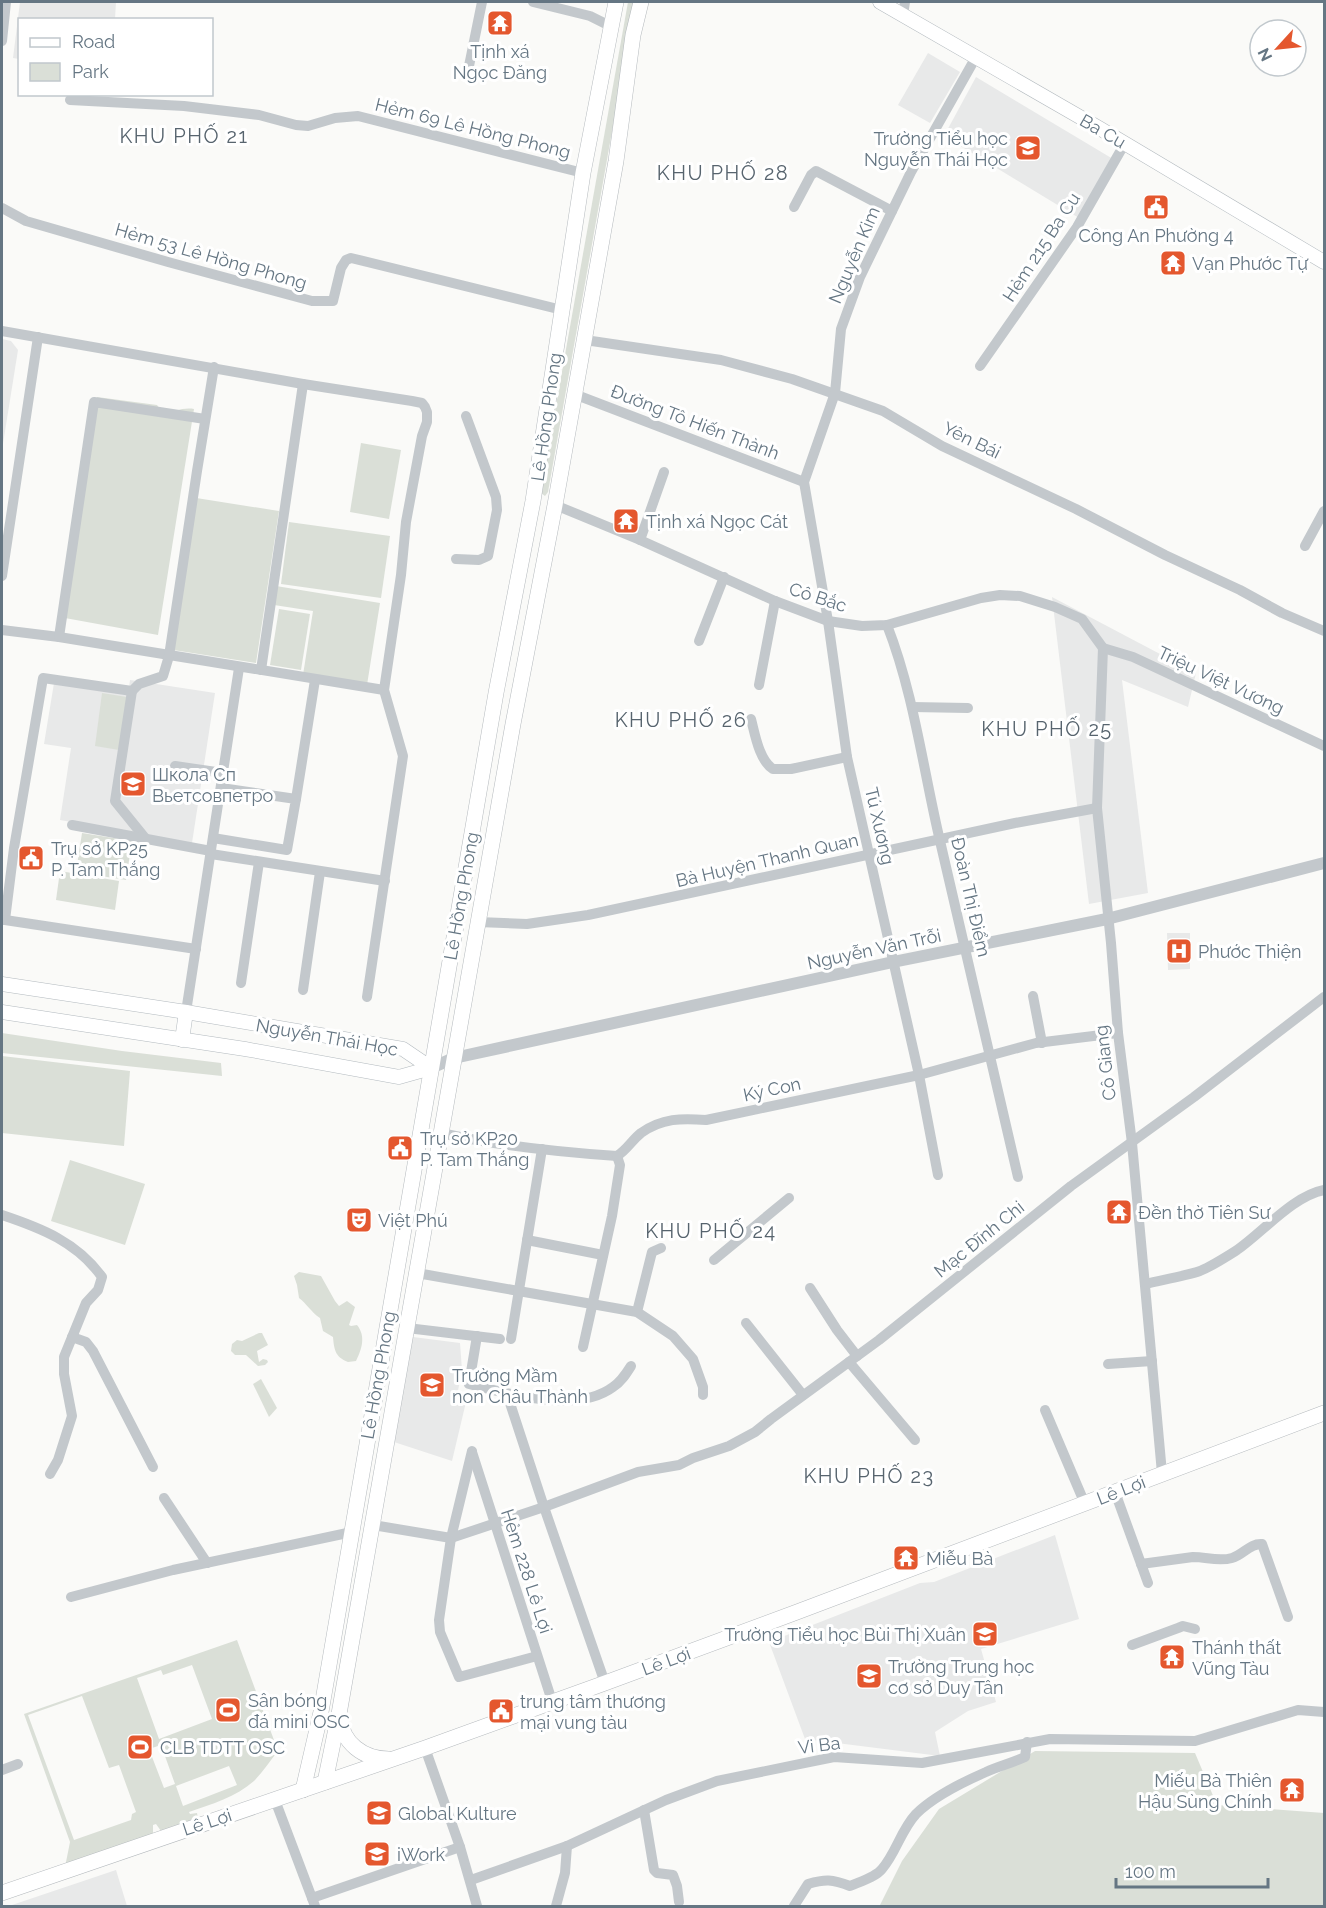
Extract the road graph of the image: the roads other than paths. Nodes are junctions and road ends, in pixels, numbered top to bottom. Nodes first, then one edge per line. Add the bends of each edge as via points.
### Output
1 (6, 2) edge
2 (482, 2) edge
3 (533, 2) edge
4 (616, 2) edge
5 (641, 2) edge
6 (880, 2) edge
7 (904, 8) edge
8 (610, 26) junction
9 (2, 41) edge
10 (976, 57) junction
11 (469, 66) dead end
12 (70, 100) dead end
13 (1125, 143) junction
14 (583, 173) junction
15 (794, 207) dead end
16 (2, 208) edge
17 (892, 211) junction
18 (1324, 262) edge
19 (562, 310) junction
20 (2, 331) edge
21 (38, 337) junction
22 (585, 340) junction
23 (980, 366) dead end
24 (214, 367) junction
25 (303, 384) junction
26 (835, 393) junction
27 (574, 394) junction
28 (466, 416) dead end
29 (205, 419) junction
30 (664, 472) dead end
31 (804, 482) junction
32 (533, 501) junction
33 (555, 506) junction
34 (1324, 511) edge
35 (4, 537) edge
36 (640, 540) junction
37 (1305, 546) dead end
38 (456, 559) dead end
39 (2, 576) edge
40 (724, 577) junction
41 (775, 601) junction
42 (828, 621) junction
43 (886, 625) junction
44 (2, 630) edge
45 (1324, 631) edge
46 (59, 637) junction
47 (699, 641) dead end
48 (1103, 648) junction
49 (170, 656) junction
50 (239, 668) junction
51 (261, 670) junction
52 (315, 680) junction
53 (759, 685) dead end
54 (384, 690) junction
55 (132, 691) junction
56 (912, 707) junction
57 (968, 708) dead end
58 (751, 719) dead end
59 (1324, 746) edge
60 (847, 757) junction
61 (175, 766) dead end
62 (223, 773) junction
63 (221, 788) junction
64 (296, 799) junction
65 (1096, 808) junction
66 (72, 825) dead end
67 (145, 838) junction
68 (213, 838) junction
69 (940, 839) junction
70 (2, 846) edge
71 (14, 848) junction
72 (211, 853) junction
73 (870, 854) junction
74 (259, 862) junction
75 (1324, 863) edge
76 (320, 872) junction
77 (385, 881) junction
78 (1107, 918) junction
79 (3, 920) edge
80 (478, 922) junction
81 (966, 948) junction
82 (196, 949) junction
83 (893, 962) junction
84 (241, 983) dead end
85 (2, 984) edge
86 (303, 990) dead end
87 (1032, 996) dead end
88 (367, 997) dead end
89 (1324, 997) edge
90 (2, 1012) edge
91 (186, 1012) junction
92 (1118, 1033) junction
93 (182, 1040) junction
94 (1042, 1043) junction
95 (990, 1057) junction
96 (454, 1058) junction
97 (431, 1068) junction
98 (919, 1075) junction
99 (426, 1099) junction
100 (446, 1103) junction
101 (441, 1132) junction
102 (1132, 1143) junction
103 (542, 1149) junction
104 (617, 1156) junction
105 (938, 1175) dead end
106 (1018, 1177) dead end
107 (1324, 1190) edge
108 (789, 1197) dead end
109 (2, 1215) edge
110 (527, 1240) junction
111 (661, 1248) dead end
112 (603, 1255) junction
113 (714, 1260) dead end
114 (417, 1273) junction
115 (1145, 1284) junction
116 (810, 1288) dead end
117 (519, 1291) junction
118 (593, 1305) junction
119 (637, 1312) junction
120 (389, 1315) junction
121 (408, 1322) junction
122 (746, 1323) dead end
123 (477, 1336) junction
124 (72, 1337) junction
125 (584, 1347) dead end
126 (853, 1359) junction
127 (1152, 1361) junction
128 (1108, 1364) dead end
129 (630, 1366) dead end
130 (507, 1394) junction
131 (703, 1395) dead end
132 (803, 1395) junction
133 (1045, 1410) dead end
134 (1324, 1413) edge
135 (915, 1440) dead end
136 (153, 1467) dead end
137 (1162, 1473) junction
138 (50, 1474) dead end
139 (1115, 1492) junction
140 (164, 1497) dead end
141 (1085, 1504) junction
142 (544, 1507) junction
143 (495, 1524) junction
144 (373, 1525) junction
145 (352, 1527) junction
146 (451, 1538) junction
147 (207, 1563) junction
148 (1141, 1564) junction
149 (1148, 1583) dead end
150 (71, 1598) dead end
151 (1288, 1617) dead end
152 (1195, 1629) dead end
153 (1132, 1645) dead end
154 (537, 1656) junction
155 (605, 1683) junction
156 (552, 1701) junction
157 (1324, 1712) edge
158 (339, 1714) junction
159 (316, 1733) junction
160 (334, 1739) junction
161 (1027, 1742) junction
162 (425, 1748) junction
163 (398, 1757) junction
164 (18, 1764) dead end
165 (2, 1770) edge
166 (325, 1782) junction
167 (303, 1790) junction
168 (274, 1800) junction
169 (644, 1810) junction
170 (567, 1846) junction
171 (460, 1847) junction
172 (471, 1880) junction
173 (2, 1893) edge
174 (314, 1902) edge
175 (679, 1902) dead end
176 (477, 1906) edge
177 (556, 1906) edge
178 (794, 1906) edge

1 - 9 street
2 - 11 street
3 - 8 street via 590,15
4 - 8 main road, Lê Hồng Phong
5 - 22 main road, Lê Hồng Phong
6 - 7 main road, Ba Cu
7 - 10 main road, Ba Cu
8 - 14 main road, Lê Hồng Phong
10 - 13 main road, Ba Cu
10 - 17 street, Nguyễn Kim
12 - 14 street, Hẻm 69 Lê Hồng Phong via 184,106 259,115 308,126 358,116
13 - 18 main road, Ba Cu
13 - 23 street, Hẻm 215 Ba Cu via 1077,227
14 - 19 main road, Lê Hồng Phong
15 - 17 street via 816,171
16 - 19 street, Hẻm 53 Lê Hồng Phong via 26,220 179,266 312,301 333,301 341,268 351,258
17 - 26 street, Nguyễn Kim via 860,277 842,329
19 - 32 main road, Lê Hồng Phong
20 - 21 street
21 - 24 street
21 - 35 street
22 - 26 street, Yên Bái via 721,360
22 - 27 main road, Lê Hồng Phong
24 - 25 street
24 - 29 street
25 - 51 street
25 - 54 street via 419,402 427,412 405,522
26 - 31 street, Nguyễn Kim
26 - 45 street, Yên Bái via 883,411 942,446
27 - 31 street, Đường Tô Hiến Thành
27 - 33 main road, Lê Hồng Phong
28 - 38 street via 494,490 496,510 488,556 479,560
29 - 46 street via 94,402
29 - 49 street
30 - 36 street
31 - 42 street, Tú Xương
32 - 33 main road
32 - 97 main road, Lê Hồng Phong
33 - 36 street, Cô Bắc
33 - 80 main road, Lê Hồng Phong
34 - 37 street
35 - 39 street
36 - 40 street, Cô Bắc
40 - 41 street, Cô Bắc
40 - 47 street
41 - 42 street, Cô Bắc
41 - 53 street
42 - 43 street, Cô Bắc via 862,627
42 - 60 street, Tú Xương
43 - 48 street, Cô Bắc via 981,598 1020,596 1082,619
43 - 56 street, Đoàn Thị Điểm
44 - 46 street
46 - 49 street
48 - 59 street, Triệu Việt Vương via 1133,657
48 - 65 street, Cô Giang
49 - 50 street
49 - 55 street via 163,676 139,684
50 - 51 street
50 - 62 street
51 - 52 street
52 - 54 street
52 - 64 street
54 - 77 street via 403,756
55 - 67 street via 115,801
55 - 71 street via 43,678
56 - 57 street
56 - 69 street, Đoàn Thị Điểm
58 - 60 street via 769,768 791,769
60 - 73 street, Tú Xương
61 - 62 street
62 - 63 street
63 - 64 street
63 - 68 street
64 - 68 street via 287,850
65 - 69 street, Bà Huyện Thanh Quan
65 - 78 street, Cô Giang
66 - 67 street
67 - 72 street
68 - 72 street
69 - 73 street, Bà Huyện Thanh Quan
69 - 81 street, Đoàn Thị Điểm
70 - 71 street
71 - 79 street
72 - 74 street
72 - 82 street
73 - 80 street, Bà Huyện Thanh Quan via 588,915 527,924
73 - 83 street, Tú Xương
74 - 76 street
74 - 84 street
75 - 78 street, Nguyễn Văn Trỗi
76 - 77 street
76 - 86 street
77 - 88 street
78 - 81 street, Nguyễn Văn Trỗi
78 - 92 street, Cô Giang
79 - 82 street
80 - 96 main road, Lê Hồng Phong
81 - 83 street, Nguyễn Văn Trỗi
81 - 95 street, Đoàn Thị Điểm
82 - 91 street
83 - 96 street, Nguyễn Văn Trỗi
83 - 98 street, Tú Xương
85 - 91 main road, Nguyễn Thái Học
87 - 94 street
89 - 102 street, Mạc Đĩnh Chi
90 - 93 main road, Nguyễn Thái Học
91 - 93 main road
91 - 97 main road, Nguyễn Thái Học via 403,1048
92 - 94 street, Ký Con
92 - 102 street, Cô Giang
93 - 97 main road, Nguyễn Thái Học via 399,1077
94 - 95 street, Ký Con
95 - 98 street, Ký Con
95 - 106 street, Đoàn Thị Điểm
96 - 97 street, Nguyễn Văn Trỗi
96 - 100 main road, Lê Hồng Phong
97 - 99 main road, Lê Hồng Phong
98 - 104 street, Ký Con via 706,1120 680,1118 641,1133
98 - 105 street, Tú Xương
99 - 100 main road
99 - 120 main road, Lê Hồng Phong
100 - 101 main road, Lê Hồng Phong
101 - 103 street
101 - 114 main road, Lê Hồng Phong
102 - 115 street, Cô Giang
102 - 126 street, Mạc Đĩnh Chi via 1071,1186
103 - 104 street
103 - 110 street
104 - 112 street via 620,1165
107 - 115 street via 1298,1201 1237,1250 1199,1271
108 - 113 street
109 - 124 street via 68,1244 91,1262 102,1277
110 - 112 street
110 - 117 street
111 - 119 street via 652,1252
112 - 118 street
114 - 117 street
114 - 121 main road, Lê Hồng Phong
115 - 127 street, Cô Giang
116 - 126 street
117 - 118 street
117 - 123 street via 505,1339
118 - 119 street
118 - 125 street
119 - 131 street via 673,1336 693,1359 704,1387
120 - 121 main road
120 - 145 main road, Lê Hồng Phong
121 - 123 street
121 - 144 main road, Lê Hồng Phong
122 - 132 street
123 - 130 street via 469,1384
124 - 136 street via 86,1342 93,1351
124 - 138 street via 64,1357 72,1416
126 - 132 street, Mạc Đĩnh Chi
126 - 135 street
127 - 128 street
127 - 137 street, Cô Giang
129 - 130 street via 616,1386 590,1397 566,1401
130 - 142 street
132 - 142 street, Mạc Đĩnh Chi via 755,1432 729,1446 679,1465 638,1472
133 - 141 street
134 - 137 main road, Lê Lợi
137 - 139 main road, Lê Lợi
139 - 141 main road, Lê Lợi
139 - 148 street
140 - 147 street
141 - 155 main road, Lê Lợi
142 - 143 street, Mạc Đĩnh Chi
142 - 155 street
143 - 146 street, Mạc Đĩnh Chi
143 - 146 street, Hẻm 228 Lê Lợi via 471,1451
143 - 154 street, Hẻm 228 Lê Lợi
144 - 145 main road
144 - 146 street
144 - 158 main road, Lê Hồng Phong
145 - 147 street
145 - 159 main road, Lê Hồng Phong
146 - 154 street via 439,1620 440,1632 459,1677
147 - 150 street
148 - 149 street
148 - 151 street via 1193,1557 1225,1560 1263,1544
152 - 153 street via 1183,1626
154 - 156 street, Hẻm 228 Lê Lợi
155 - 156 main road, Lê Lợi
156 - 162 main road, Lê Lợi
157 - 161 street, Vi Ba via 1298,1710 1195,1741
158 - 160 main road, Lê Hồng Phong
158 - 163 main road via 345,1736 359,1752 380,1758
159 - 160 main road
159 - 167 main road, Lê Hồng Phong
160 - 166 main road, Lê Hồng Phong
161 - 169 street, Vi Ba via 921,1763 834,1757 717,1780
161 - 178 street via 1025,1757 965,1783 916,1814 882,1870 850,1886 823,1880 807,1884
162 - 163 main road, Lê Lợi
162 - 171 street
163 - 166 main road, Lê Lợi
164 - 165 street
166 - 167 main road, Lê Lợi
167 - 168 main road, Lê Lợi
168 - 173 main road, Lê Lợi
168 - 174 street
169 - 170 street, Vi Ba
169 - 175 street via 654,1870 674,1875
170 - 172 street, Vi Ba
170 - 177 street
171 - 172 street
171 - 174 street
172 - 176 street

